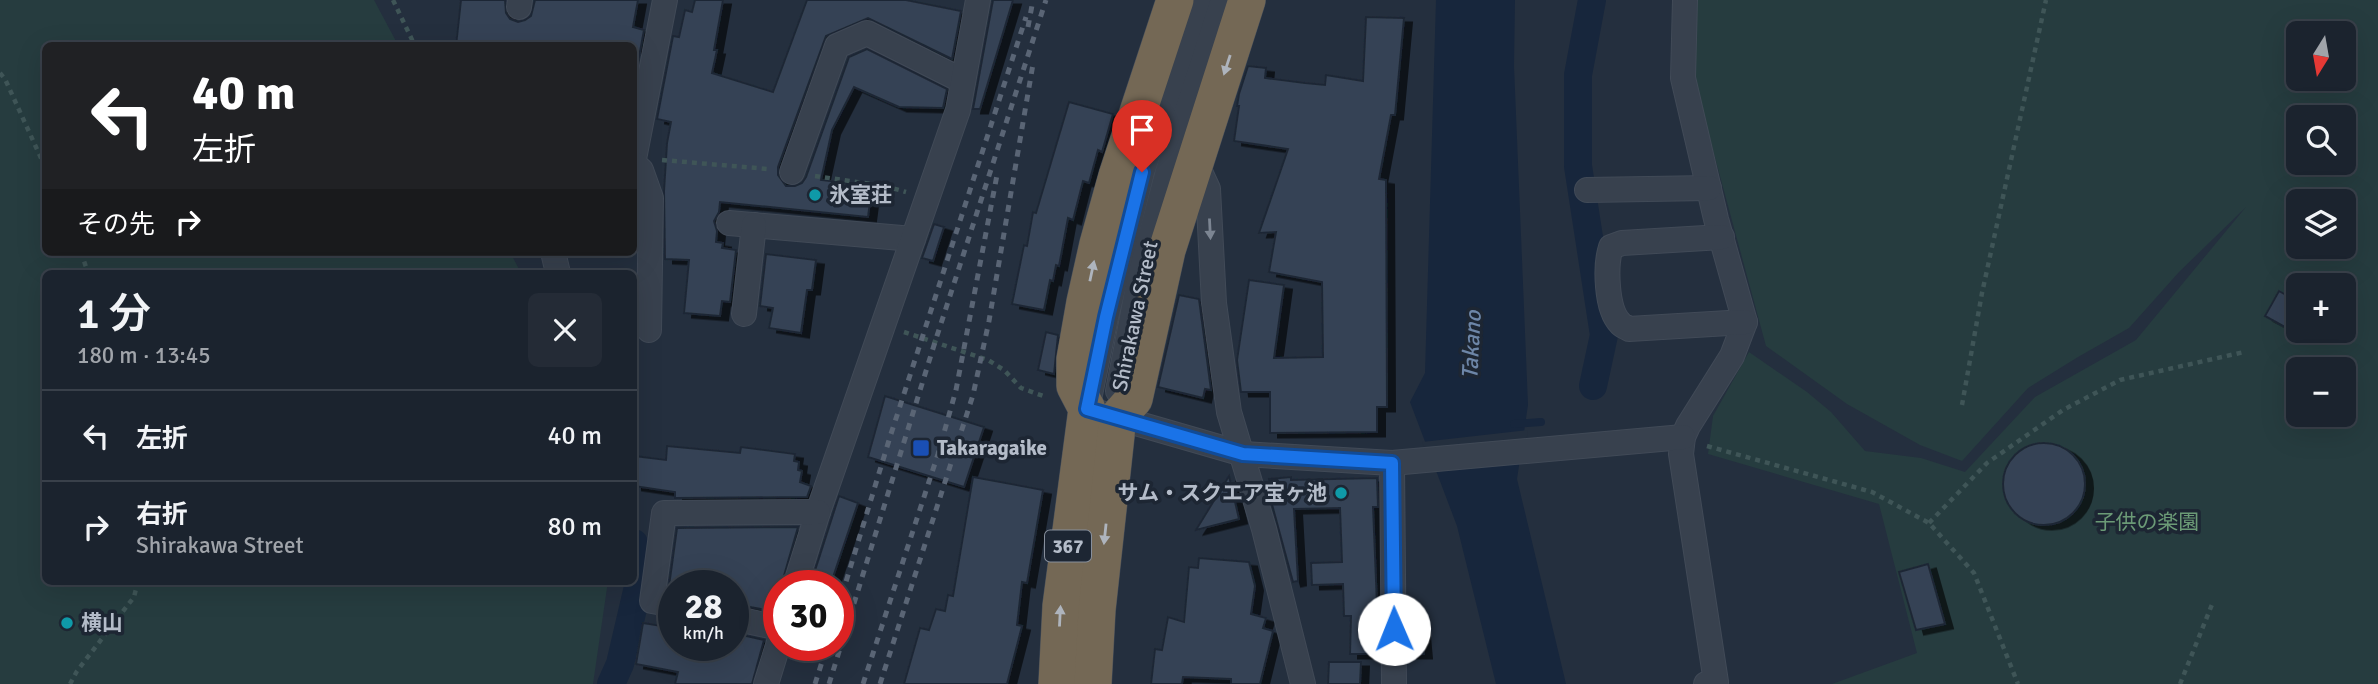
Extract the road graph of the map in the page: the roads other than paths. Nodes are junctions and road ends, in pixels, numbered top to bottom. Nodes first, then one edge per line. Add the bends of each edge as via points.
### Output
1 (665, 0) edge
2 (978, 0) edge
3 (1175, 0) edge
4 (1199, 0) edge
5 (1223, 0) edge
6 (1247, 0) edge
7 (1685, 0) edge
8 (963, 82) junction
9 (637, 146) edge
10 (1196, 163) junction
11 (637, 165) edge
12 (792, 172) dead end
13 (1709, 188) junction
14 (1587, 190) dead end
15 (729, 223) dead end
16 (754, 225) junction
17 (1722, 237) junction
18 (913, 239) junction
19 (744, 314) dead end
20 (1745, 322) junction
21 (649, 330) dead end
22 (1087, 409) junction
23 (1683, 437) junction
24 (1243, 454) junction
25 (1399, 462) junction
26 (818, 512) junction
27 (801, 570) edge
28 (658, 602) edge
29 (773, 661) edge
30 (766, 684) edge
31 (1057, 684) edge
32 (1093, 684) edge
33 (1303, 684) edge
34 (1394, 684) edge
35 (1706, 684) edge

1 - 9 street
2 - 8 street
22 -> 3 highway, 367 via 1076,386 1075,359 1088,290 1117,176
4 - 22 street, Shirakawa Street via 1142,172
5 - 22 street, Shirakawa Street via 1140,276 1118,395
6 -> 10 highway, 367
7 - 13 street via 1684,78
8 - 12 street via 867,33 837,46
8 - 18 street via 958,110
10 - 22 highway, 367 via 1167,250 1134,399
10 -> 24 street via 1208,189 1214,303 1230,412
11 - 21 street via 651,198
13 - 14 street
13 - 17 street
15 - 16 street
16 - 18 street
16 - 19 street
17 - 20 street
17 - 20 street via 1611,247 1607,260 1611,309 1629,329
18 - 26 street
20 - 23 street via 1732,356
22 - 24 street
31 -> 22 highway, Shirakawa Street / 367 via 1061,606
22 -> 32 highway, Shirakawa Street / 367 via 1097,610
23 - 25 street
23 - 35 street via 1716,682
24 - 25 street
24 - 33 street
25 - 34 street
26 - 27 street
26 - 28 street via 664,513 652,601
29 - 30 street

